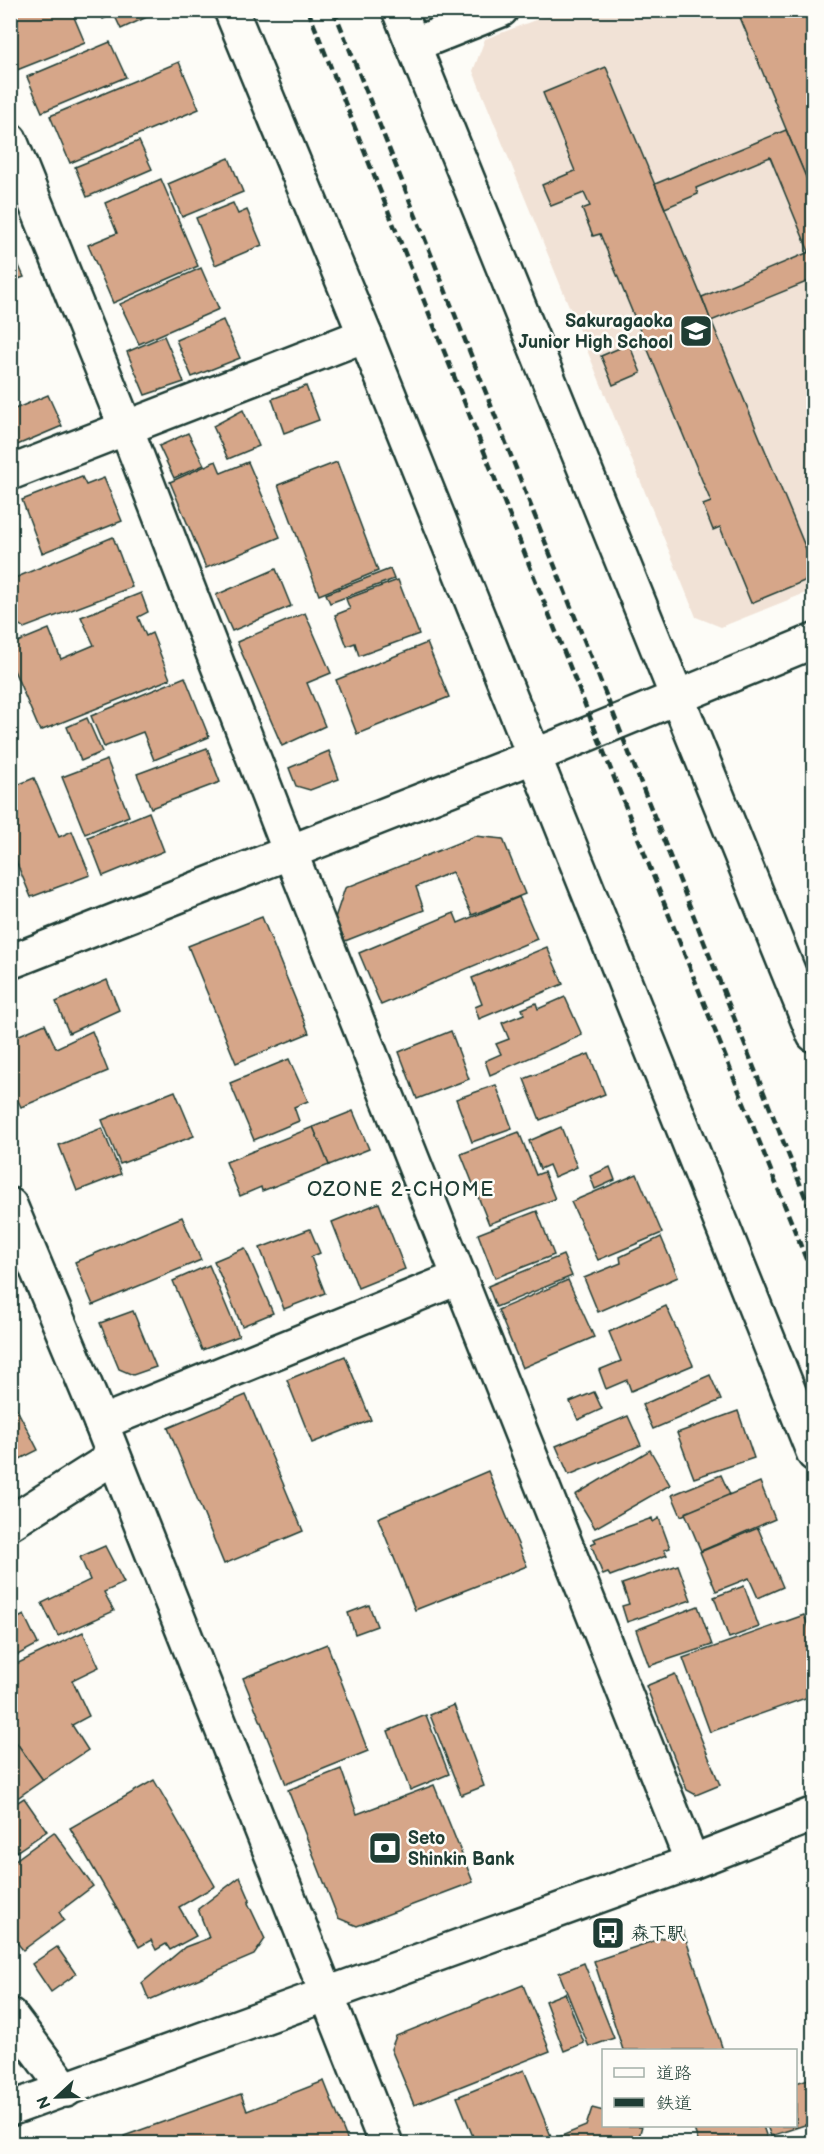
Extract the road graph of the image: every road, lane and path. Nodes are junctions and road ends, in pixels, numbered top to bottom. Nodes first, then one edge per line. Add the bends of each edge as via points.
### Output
1 (231, 10) edge
2 (399, 10) edge
3 (501, 10) edge
4 (413, 45) junction
5 (10, 140) edge
6 (364, 335) junction
7 (126, 428) junction
8 (10, 473) edge
9 (813, 641) edge
10 (676, 696) junction
11 (532, 757) junction
12 (290, 852) junction
13 (10, 962) edge
14 (813, 1035) edge
15 (10, 1205) edge
16 (460, 1277) junction
17 (101, 1423) junction
18 (813, 1454) edge
19 (114, 1456) junction
20 (10, 1523) edge
21 (813, 1814) edge
22 (692, 1862) junction
23 (326, 1994) junction
24 (10, 2014) edge
25 (66, 2090) junction
26 (10, 2109) edge
27 (386, 2144) edge

1 - 6 street
2 - 4 street
3 - 4 street
4 - 10 street
5 - 7 street
6 - 7 street
6 - 11 street
7 - 8 street
7 - 12 street
9 - 10 street
10 - 11 street
10 - 14 street
11 - 12 street
11 - 18 street
12 - 13 street
12 - 16 street
15 - 17 street
16 - 17 street
16 - 22 street
17 - 19 street
19 - 20 street
19 - 23 street
21 - 22 street
22 - 23 street
23 - 25 street
23 - 27 street
24 - 25 street
25 - 26 street

